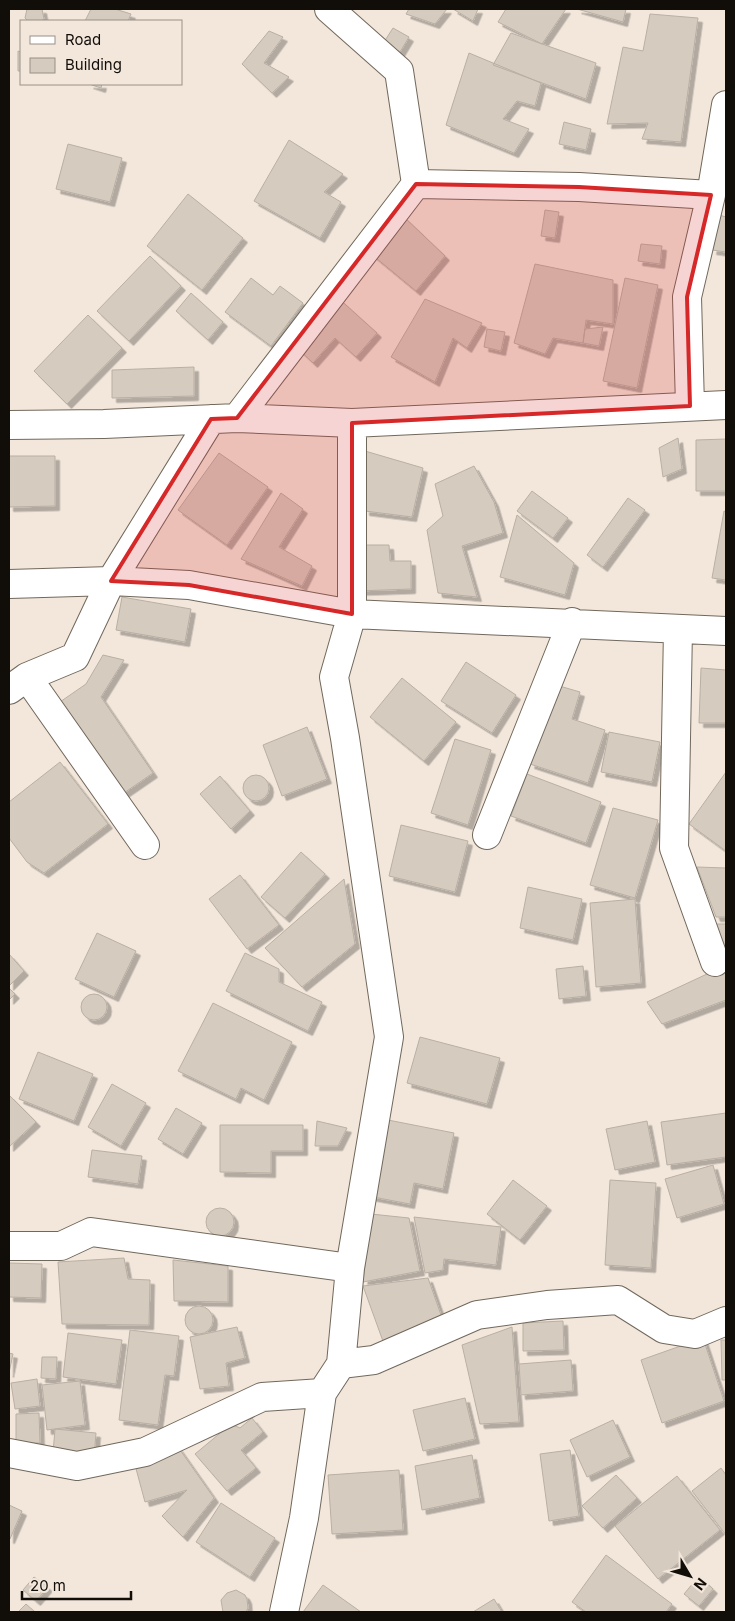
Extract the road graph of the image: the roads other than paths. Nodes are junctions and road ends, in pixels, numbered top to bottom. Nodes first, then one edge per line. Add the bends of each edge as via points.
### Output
1 (329, 9) edge
2 (726, 105) edge
3 (416, 184) junction
4 (711, 195) junction
5 (726, 405) edge
6 (690, 406) junction
7 (224, 419) junction
8 (352, 423) junction
9 (9, 425) edge
10 (111, 581) junction
11 (9, 584) edge
12 (352, 614) junction
13 (572, 622) junction
14 (678, 629) junction
15 (726, 631) edge
16 (18, 684) edge
17 (487, 835) dead end
18 (145, 845) dead end
19 (715, 962) dead end
20 (9, 1246) edge
21 (350, 1268) junction
22 (726, 1322) edge
23 (341, 1364) junction
24 (322, 1393) junction
25 (9, 1453) edge
26 (284, 1612) edge

1 - 3 street via 399,70
2 - 4 street
3 - 4 street via 580,186
3 - 7 street
4 - 6 street via 687,297
5 - 6 street
6 - 8 street
7 - 8 street
7 - 9 street
7 - 10 street
8 - 12 street
10 - 11 street
10 - 12 street via 189,585
10 - 16 street via 75,657
12 - 13 street
12 - 21 street via 334,677 346,738 389,1037
13 - 14 street
13 - 17 street
14 - 15 street
14 - 19 street via 674,848
16 - 18 street
20 - 21 street via 61,1246 91,1232
21 - 23 street
22 - 23 street via 695,1334 664,1329 618,1300 547,1305 477,1315 374,1360
23 - 24 street
24 - 25 street via 262,1397 145,1452 77,1466
24 - 26 street via 304,1518

